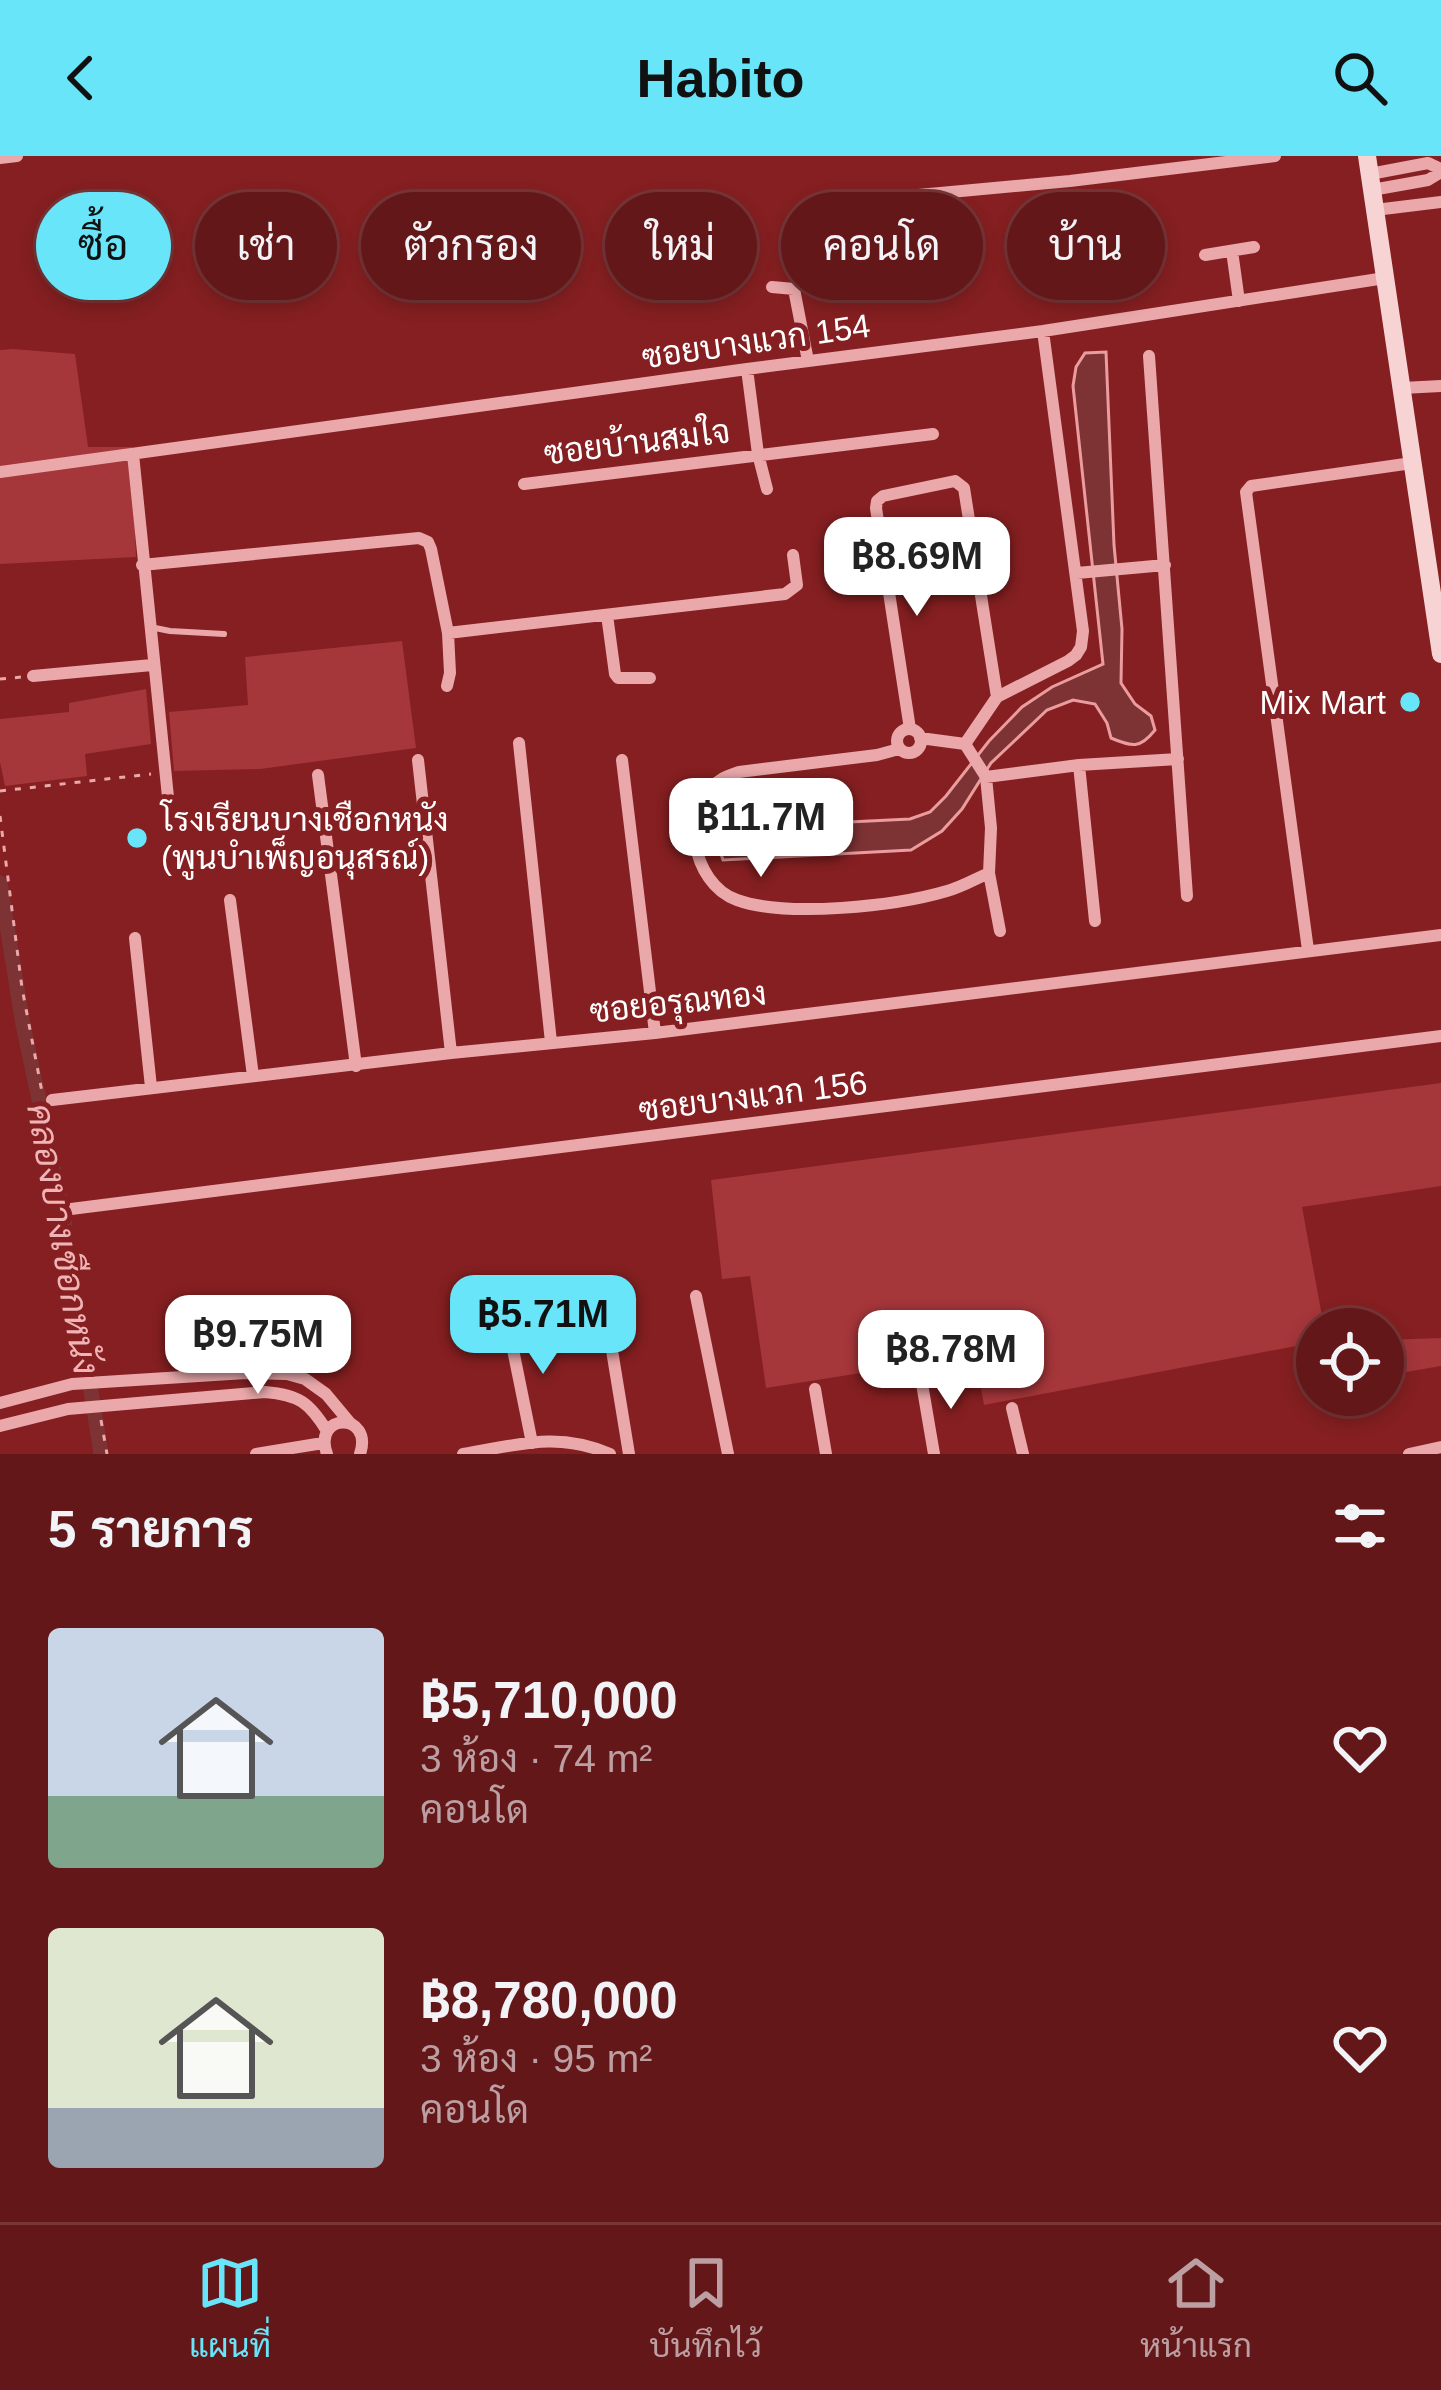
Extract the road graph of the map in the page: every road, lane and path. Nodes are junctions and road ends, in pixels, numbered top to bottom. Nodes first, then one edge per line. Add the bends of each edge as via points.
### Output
1 (17, 156) edge
2 (1275, 156) edge
3 (0, 158) edge
4 (1441, 171) edge
5 (1371, 182) edge
6 (951, 192) edge
7 (1441, 202) edge
8 (1255, 247) dead end
9 (1232, 251) junction
10 (1205, 255) dead end
11 (1385, 278) junction
12 (772, 287) dead end
13 (1239, 302) junction
14 (1043, 331) junction
15 (1149, 356) dead end
16 (808, 361) junction
17 (747, 368) junction
18 (1441, 386) edge
19 (1402, 388) junction
20 (933, 434) dead end
21 (133, 454) junction
22 (758, 454) junction
23 (1412, 463) junction
24 (0, 472) edge
25 (524, 484) dead end
26 (767, 489) dead end
27 (793, 555) dead end
28 (142, 565) junction
29 (1165, 566) junction
30 (1084, 572) junction
31 (1436, 584) edge
32 (607, 615) junction
33 (148, 626) junction
34 (448, 633) junction
35 (224, 634) dead end
36 (1441, 654) edge
37 (152, 665) junction
38 (33, 676) joint
39 (650, 677) dead end
40 (0, 679) edge
41 (447, 686) dead end
42 (997, 697) junction
43 (915, 734) junction
44 (519, 742) dead end
45 (969, 751) junction
46 (1178, 759) junction
47 (418, 760) dead end
48 (622, 760) dead end
49 (1079, 765) junction
50 (165, 772) junction
51 (317, 775) dead end
52 (985, 776) junction
53 (0, 791) edge
54 (168, 797) dead end
55 (0, 815) edge
56 (989, 873) junction
57 (1187, 896) dead end
58 (230, 900) dead end
59 (1095, 921) dead end
60 (1000, 931) dead end
61 (1441, 935) edge
62 (135, 938) dead end
63 (1308, 950) junction
64 (656, 1033) junction
65 (1441, 1036) edge
66 (551, 1042) junction
67 (451, 1053) junction
68 (356, 1066) junction
69 (253, 1076) junction
70 (151, 1087) junction
71 (47, 1096) joint
72 (47, 1116) dead end
73 (71, 1209) dead end
74 (696, 1295) dead end
75 (507, 1320) dead end
76 (607, 1320) dead end
77 (920, 1378) dead end
78 (95, 1387) dead end
79 (815, 1389) dead end
80 (0, 1402) edge
81 (1012, 1408) dead end
82 (99, 1409) dead end
83 (351, 1424) junction
84 (1, 1426) edge
85 (326, 1443) edge
86 (532, 1443) junction
87 (1441, 1447) edge
88 (364, 1453) edge
89 (107, 1454) edge
90 (256, 1454) edge
91 (463, 1454) edge
92 (610, 1454) edge
93 (629, 1454) edge
94 (728, 1454) edge
95 (826, 1454) edge
96 (934, 1454) edge
97 (1023, 1454) edge
98 (1409, 1454) edge

1 - 3 street
2 - 6 street
4 - 5 street via 1428,180
5 - 7 street
5 - 11 main road
8 - 9 street
9 - 10 street
9 - 13 street
11 - 13 street, ซอยบางแวก 154
11 - 19 main road
12 - 16 street via 794,289
13 - 14 street, ซอยบางแวก 154
14 - 16 street, ซอยบางแวก 154
14 - 30 street
15 - 29 street
16 - 17 street, ซอยบางแวก 154
17 - 21 street, ซอยบางแวก 154
17 - 22 street, ซอยบ้านสมใจ
18 - 19 street
19 - 23 main road
20 - 22 street, ซอยบ้านสมใจ
21 - 24 street, ซอยบางแวก 154
21 - 28 street
22 - 25 street, ซอยบ้านสมใจ
22 - 26 street, ซอยบ้านสมใจ
23 - 31 main road
23 - 63 street via 1246,492
27 - 32 street via 797,585 784,594
28 - 33 street
28 - 34 street via 419,538 431,549
29 - 30 street
29 - 46 street
30 - 42 street via 1076,655
31 - 36 main road
32 - 34 street
32 - 39 street via 615,674
33 - 35 lane
33 - 37 street
34 - 41 street
37 - 38 street
37 - 50 street
38 - 40 path
42 - 43 street via 964,488 955,481 883,496 876,508
42 - 45 street
43 - 45 street
43 - 56 street via 915,752 899,748 720,779 700,803 695,830 707,878 738,901 800,908 914,898
44 - 66 street
45 - 52 street
46 - 49 street
46 - 57 street
47 - 67 street
48 - 64 street
49 - 52 street
49 - 59 street
50 - 53 path
50 - 54 street
51 - 68 street
52 - 56 street
55 - 71 path via 22,988
56 - 60 street
58 - 69 street
61 - 63 street, ซอยอรุณทอง
62 - 70 street
63 - 64 street, ซอยอรุณทอง
64 - 66 street, ซอยอรุณทอง
65 - 73 street, ซอยบางแวก 156
66 - 67 street, ซอยอรุณทอง
67 - 68 street, ซอยอรุณทอง
68 - 69 street, ซอยอรุณทอง
69 - 70 street, ซอยอรุณทอง
70 - 71 street, ซอยอรุณทอง
72 - 78 path
74 - 94 street
75 - 86 street
76 - 93 street
77 - 96 street
79 - 95 street
80 - 83 street via 73,1384 286,1374 326,1394
81 - 97 street
82 - 89 path
83 - 85 street via 338,1423
83 - 88 street
84 - 85 street via 68,1409 265,1392 303,1400
85 - 90 street
86 - 91 street
86 - 92 street via 584,1443
87 - 98 street

